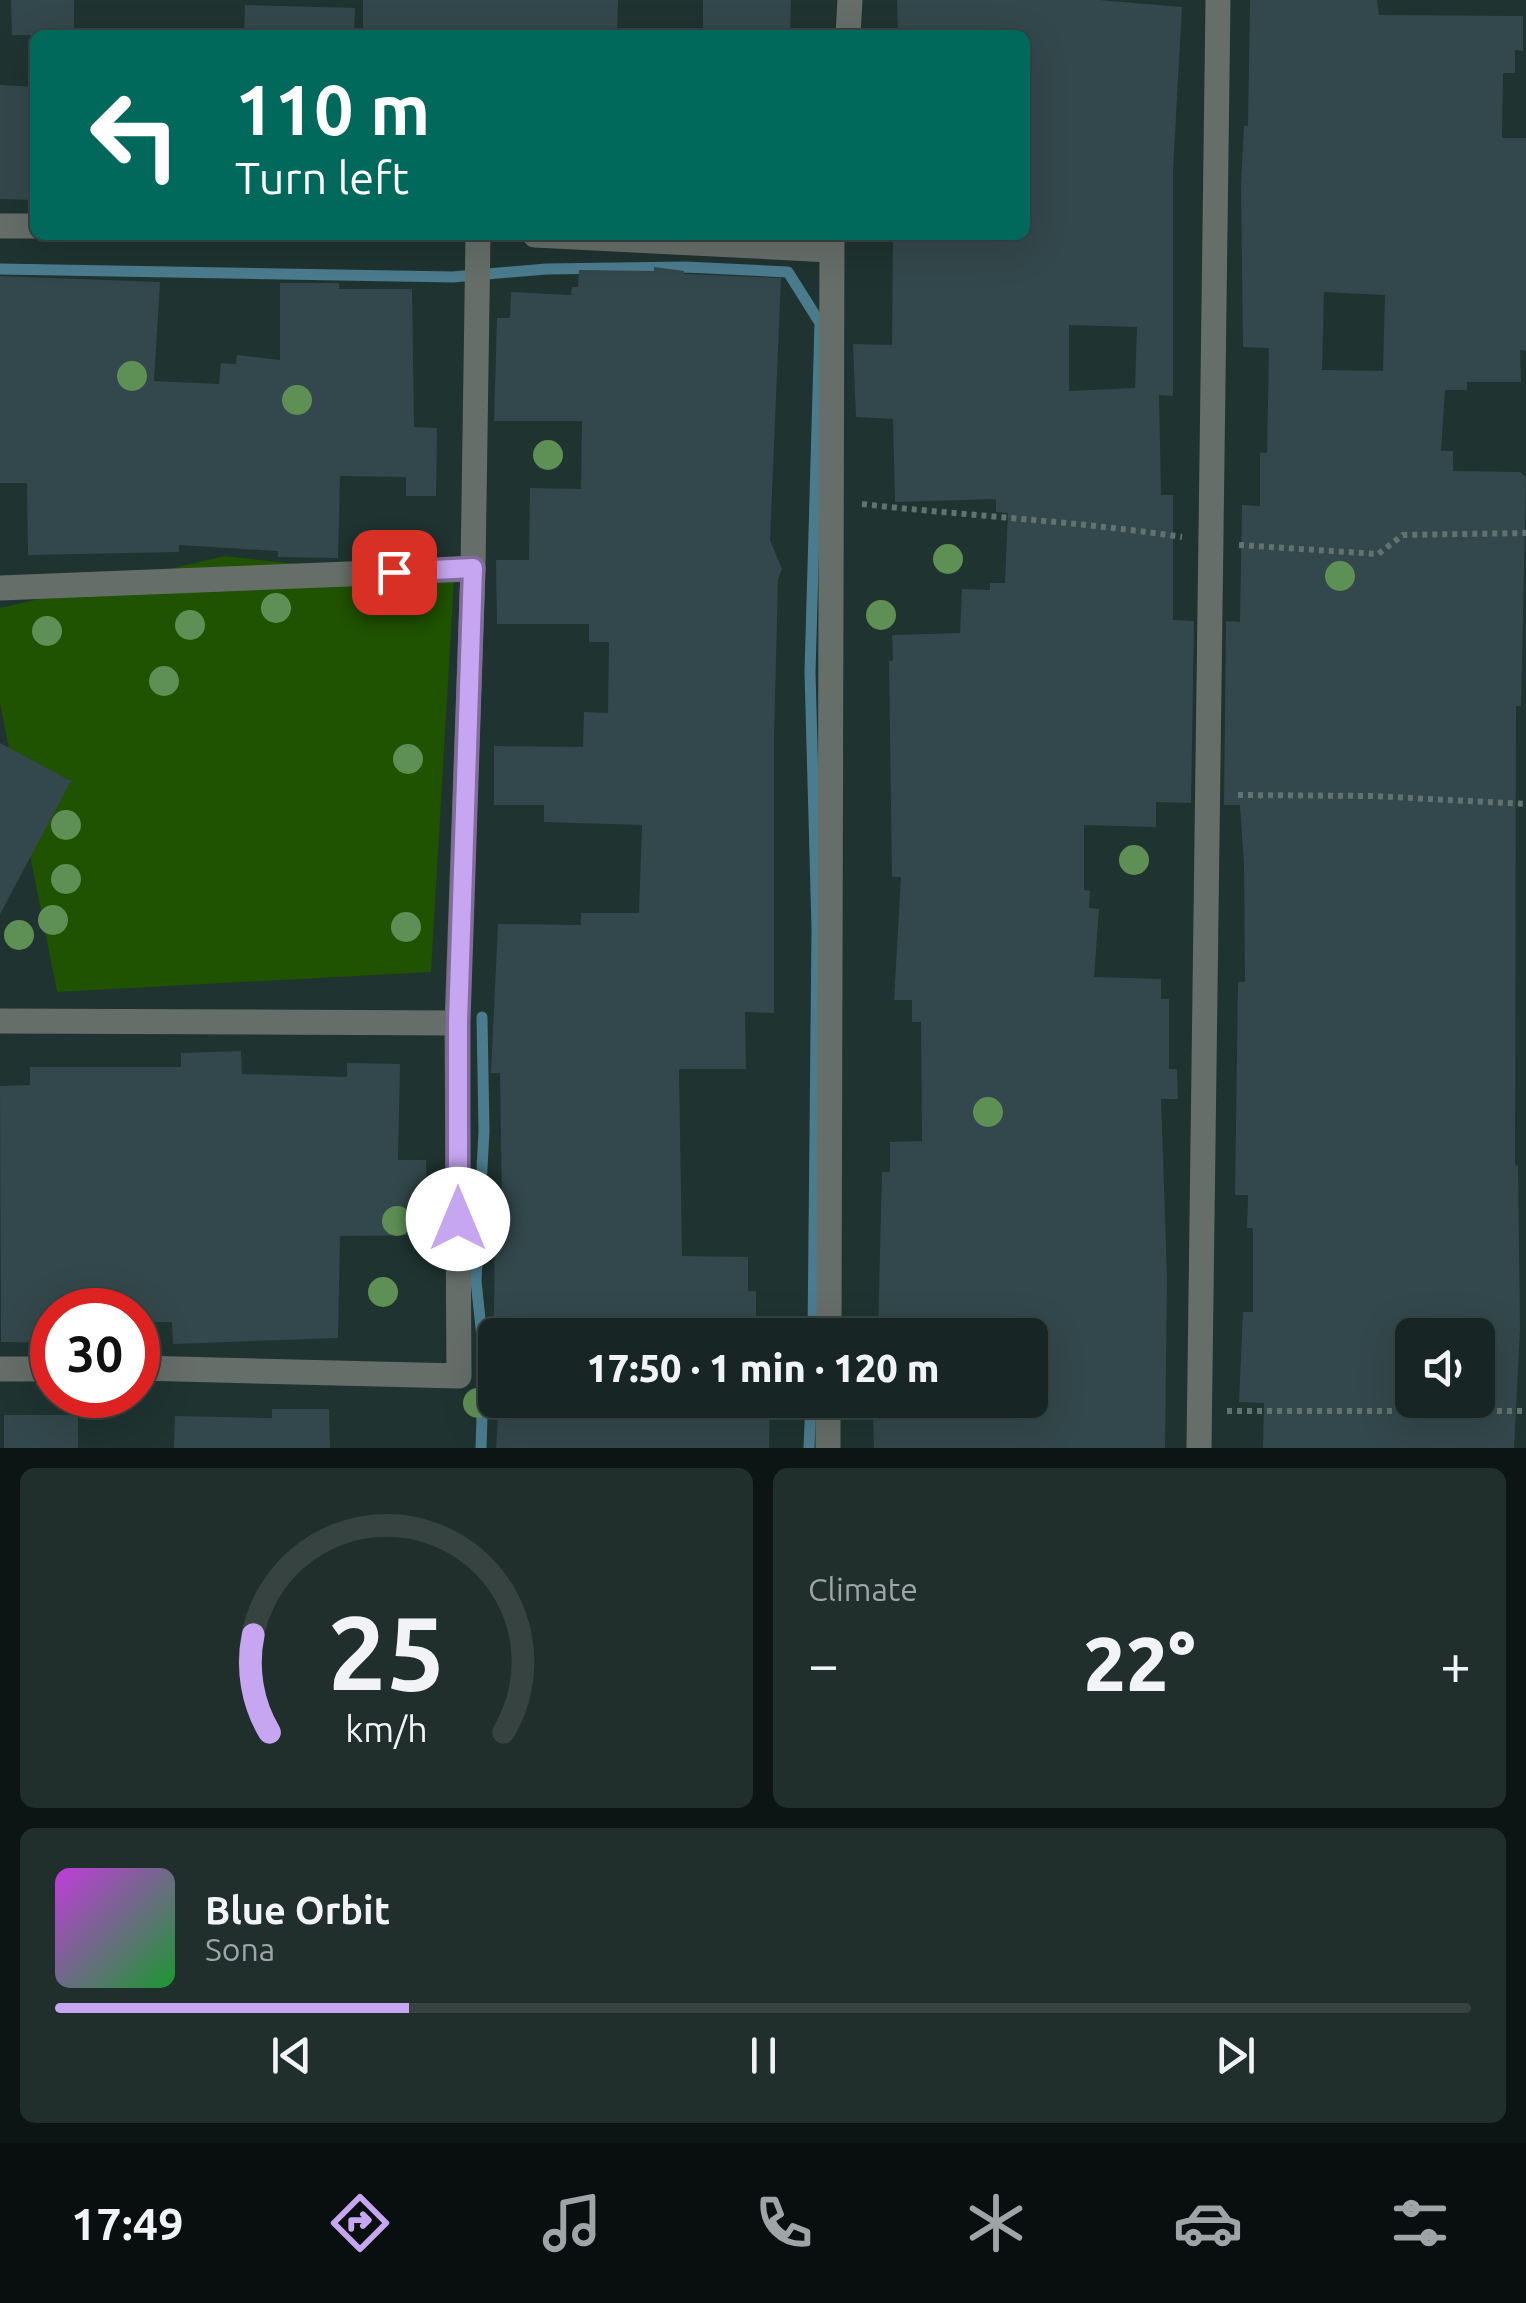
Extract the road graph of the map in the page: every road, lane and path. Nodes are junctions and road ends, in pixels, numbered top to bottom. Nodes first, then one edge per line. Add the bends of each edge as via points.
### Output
1 (850, 0) edge
2 (1218, 0) edge
3 (848, 30) edge
4 (0, 226) edge
5 (30, 226) edge
6 (478, 240) edge
7 (747, 240) edge
8 (831, 242) edge
9 (830, 501) junction
10 (1526, 533) edge
11 (1213, 542) junction
12 (473, 568) junction
13 (0, 588) edge
14 (1206, 795) junction
15 (1526, 804) edge
16 (0, 1021) edge
17 (458, 1022) junction
18 (828, 1318) edge
19 (0, 1369) edge
20 (30, 1369) edge
21 (160, 1369) edge
22 (1200, 1411) junction
23 (1526, 1411) edge
24 (828, 1418) edge
25 (828, 1448) edge
26 (1199, 1448) edge

1 - 3 street
2 - 11 street
4 - 5 street
6 - 12 street
7 - 8 street
8 - 9 street
9 - 11 path via 1092,523
9 - 18 street
10 - 11 path via 1404,534 1378,554 1358,555
11 - 14 street
12 - 13 street
12 - 17 street
14 - 15 path
14 - 22 street
16 - 17 street
17 - 21 street via 458,1376
19 - 20 street
22 - 23 path
22 - 26 street
24 - 25 street

